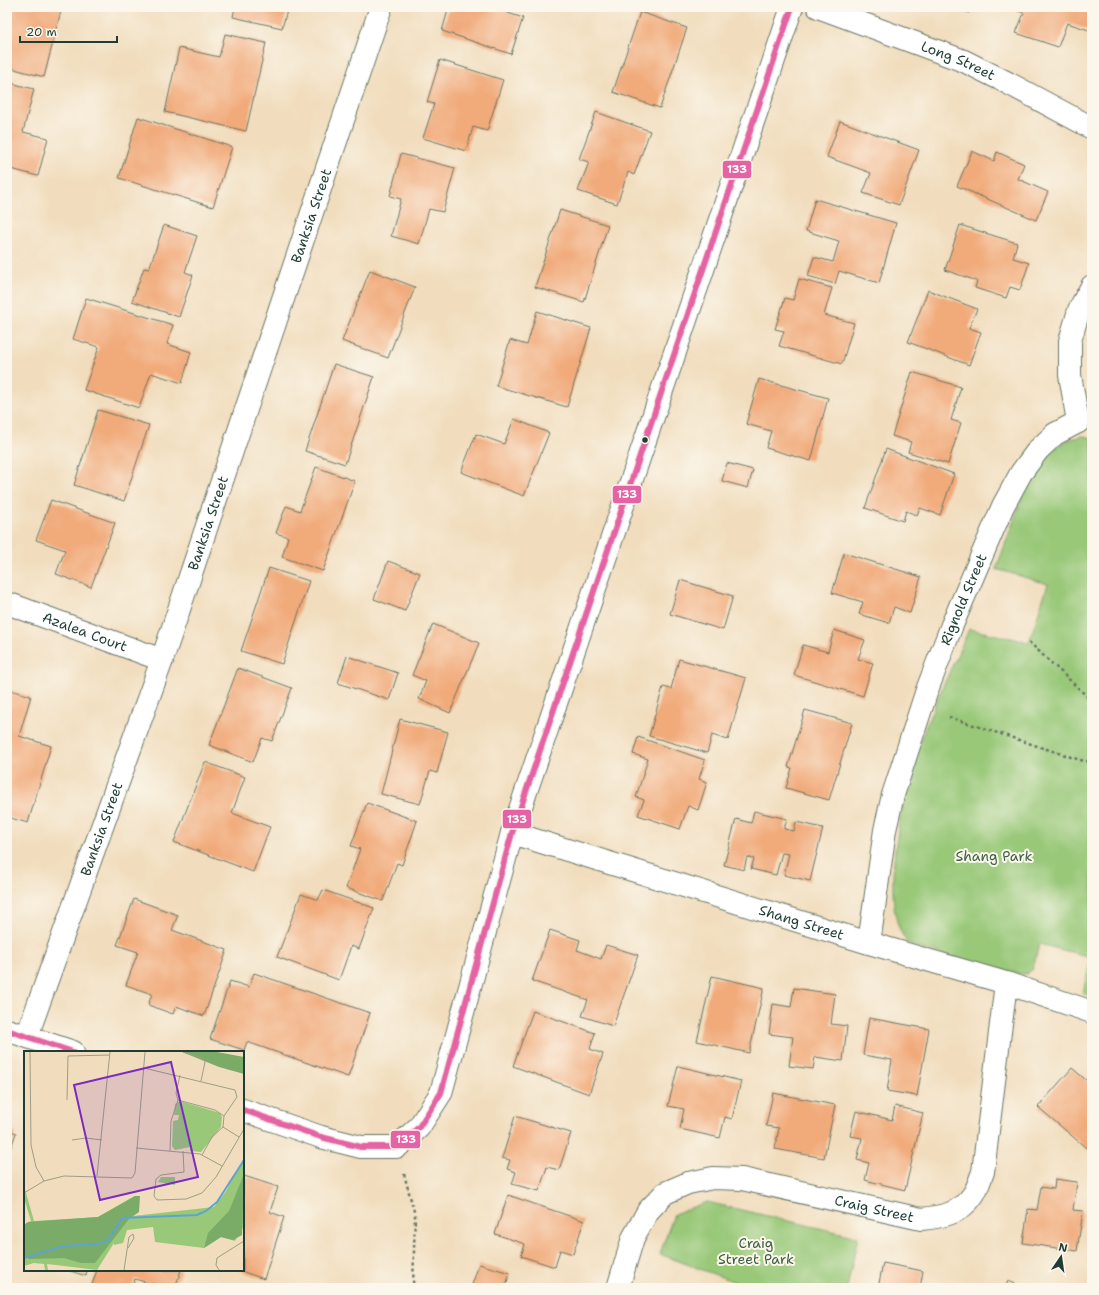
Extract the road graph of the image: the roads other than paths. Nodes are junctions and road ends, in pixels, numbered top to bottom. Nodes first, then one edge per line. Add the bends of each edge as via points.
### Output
1 (381, 7) edge
2 (792, 7) edge
3 (818, 7) edge
4 (1092, 128) edge
5 (1092, 286) edge
6 (1085, 424) edge
7 (7, 603) edge
8 (162, 660) junction
9 (512, 833) junction
10 (870, 943) junction
11 (1006, 983) junction
12 (1092, 1012) edge
13 (17, 1033) edge
14 (70, 1051) edge
15 (244, 1110) edge
16 (618, 1288) edge

1 - 8 street, Banksia Street
2 - 9 street
3 - 4 street, Long Street via 964,61
5 - 6 street, Rignold Street via 1079,310 1070,341 1070,375
6 - 10 street, Rignold Street via 1055,434 1038,450 1021,473 1003,506 966,592 922,708 893,795 885,830
7 - 8 street, Azalea Court
8 - 13 street, Banksia Street
9 - 10 street, Shang Street
9 - 15 street via 441,1093 419,1128 397,1147 361,1146 321,1137
10 - 11 street, Shang Street
11 - 12 street, Shang Street
11 - 16 street, Craig Street via 983,1172 973,1195 960,1208 942,1216 921,1219 742,1179 713,1178 688,1183 665,1193 648,1212 633,1238
13 - 14 street

